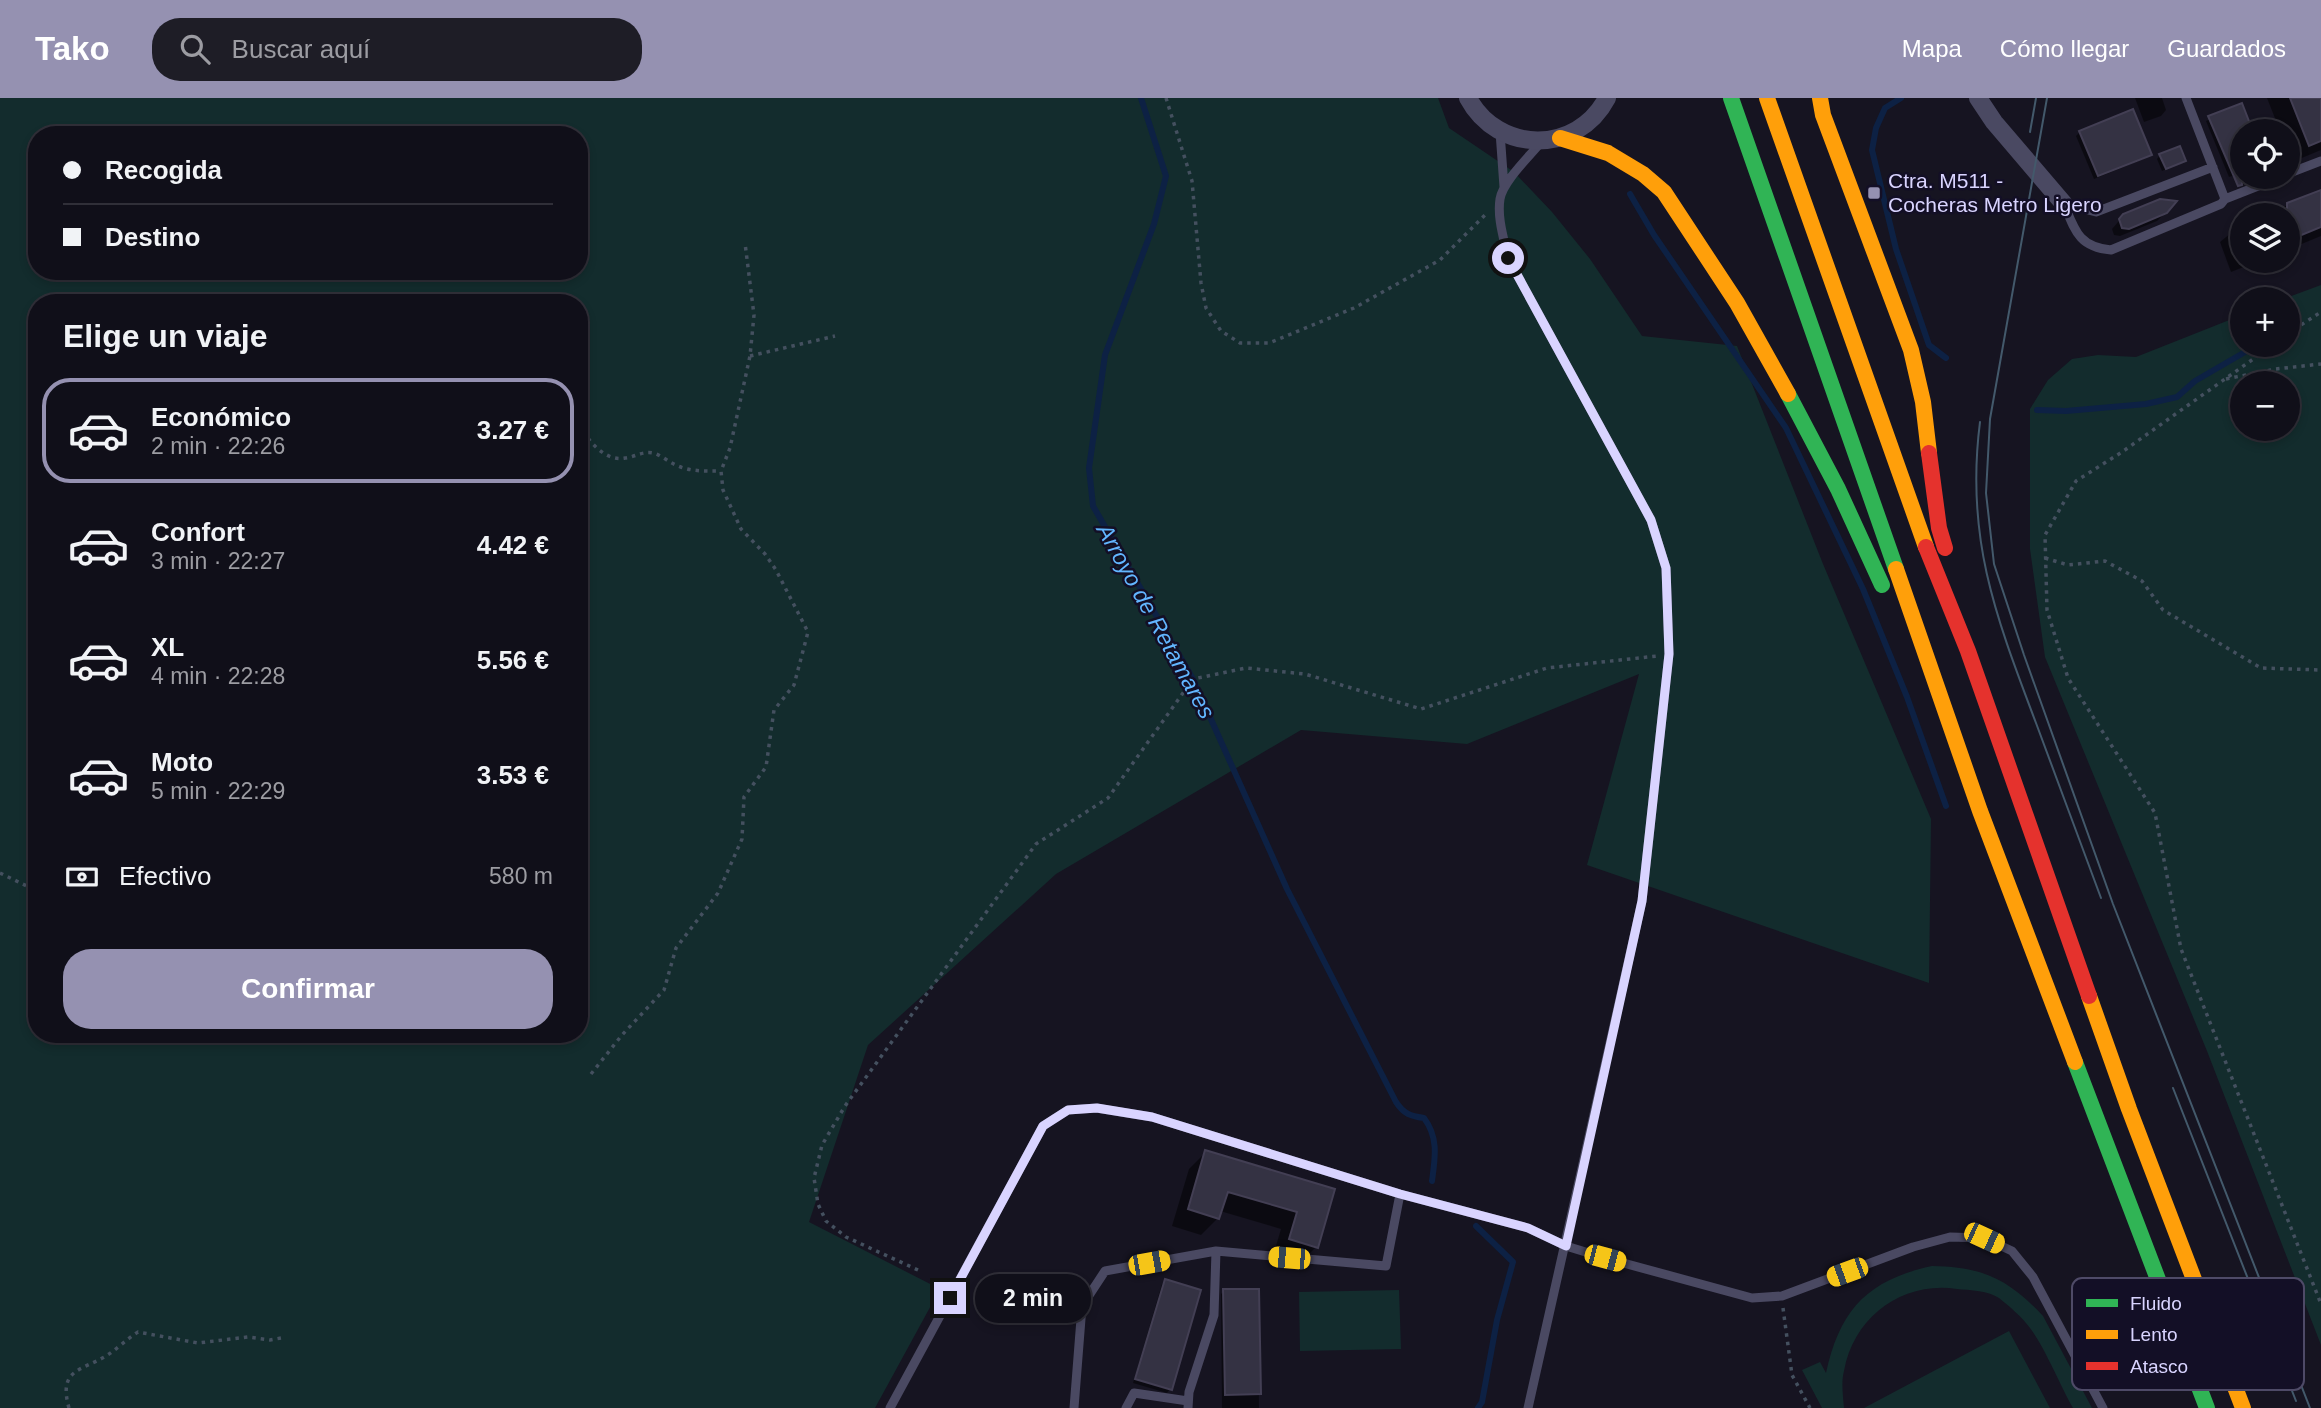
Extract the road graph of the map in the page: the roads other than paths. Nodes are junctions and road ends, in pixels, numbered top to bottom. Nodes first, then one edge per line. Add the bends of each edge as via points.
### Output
1 (1468, 98) edge
2 (1607, 98) edge
3 (1731, 98) edge
4 (1767, 98) edge
5 (1820, 98) edge
6 (1978, 98) edge
7 (2186, 98) edge
8 (1500, 132) junction
9 (1560, 138) junction
10 (1542, 141) junction
11 (2321, 161) edge
12 (2213, 167) junction
13 (2300, 169) edge
14 (1504, 187) junction
15 (2249, 189) edge
16 (2225, 198) junction
17 (2064, 204) junction
18 (1887, 597) dead end
19 (1898, 622) dead end
20 (1968, 651) junction
21 (1980, 811) junction
22 (1400, 1194) junction
23 (1566, 1246) junction
24 (1216, 1251) junction
25 (2158, 1278) edge
26 (2193, 1278) edge
27 (2072, 1350) edge
28 (2093, 1390) edge
29 (2200, 1390) edge
30 (2236, 1390) edge
31 (1188, 1405) edge
32 (890, 1408) edge
33 (1074, 1408) edge
34 (1126, 1408) edge
35 (1528, 1408) edge
36 (2103, 1408) edge
37 (2207, 1408) edge
38 (2243, 1408) edge

1 - 8 street
2 - 9 street via 1591,120
3 - 21 highway
4 - 20 highway via 1931,562
5 - 20 highway via 1911,349 1923,402 1939,528 1952,567
6 - 17 street
7 - 12 lane
8 - 10 street
8 - 14 lane
9 - 10 street
9 - 18 highway via 1608,153 1664,192 1737,303 1838,489
10 - 14 lane
11 - 13 lane
12 - 16 lane
12 - 17 lane via 2096,212
14 - 23 lane via 1500,220 1508,258 1651,520 1666,568 1669,654 1642,901
15 - 16 lane
16 - 17 lane via 2221,205 2111,250 2080,238
19 - 21 highway
20 - 26 highway
21 - 25 highway
22 - 23 lane via 1528,1228
22 - 24 lane via 1386,1266
22 - 32 lane via 1152,1117 1097,1108 1068,1110 1043,1126
23 - 27 lane via 1752,1298 1782,1296 1950,1237 1984,1238 2012,1251 2033,1277
23 - 35 lane
24 - 31 lane via 1214,1315
24 - 33 lane via 1105,1271 1082,1306
28 - 36 lane
29 - 37 highway
30 - 38 highway
31 - 34 lane via 1133,1393

